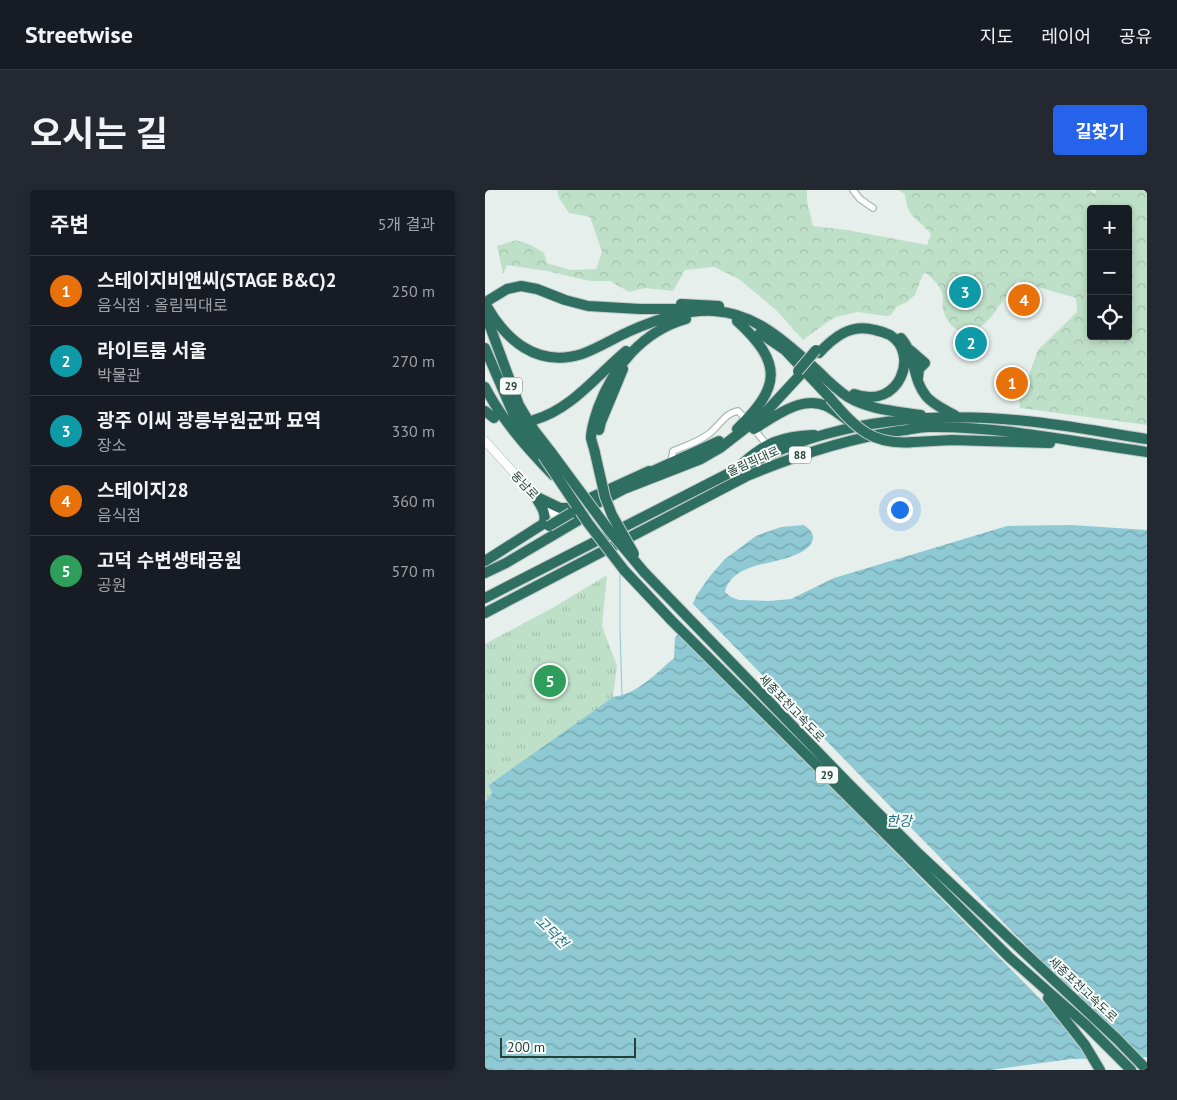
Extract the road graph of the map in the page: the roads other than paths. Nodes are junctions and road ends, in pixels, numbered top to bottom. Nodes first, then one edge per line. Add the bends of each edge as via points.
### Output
1 (853, 190) edge
2 (873, 208) dead end
3 (487, 301) edge
4 (601, 308) junction
5 (713, 311) junction
6 (485, 313) edge
7 (737, 318) junction
8 (653, 334) junction
9 (485, 348) edge
10 (818, 352) junction
11 (800, 372) junction
12 (832, 384) junction
13 (485, 387) edge
14 (827, 402) junction
15 (485, 411) edge
16 (934, 417) junction
17 (957, 417) junction
18 (495, 418) dead end
19 (534, 420) dead end
20 (737, 429) junction
21 (825, 434) junction
22 (1147, 439) edge
23 (485, 441) edge
24 (1087, 444) junction
25 (767, 445) junction
26 (720, 448) junction
27 (1147, 452) edge
28 (544, 456) junction
29 (666, 467) junction
30 (733, 471) junction
31 (535, 496) junction
32 (568, 527) junction
33 (550, 528) junction
34 (485, 562) edge
35 (485, 572) edge
36 (644, 572) junction
37 (521, 595) junction
38 (485, 598) edge
39 (485, 613) edge
40 (485, 620) edge
41 (1040, 967) junction
42 (1033, 978) junction
43 (1147, 1063) edge
44 (1100, 1070) edge
45 (1131, 1070) edge
46 (1147, 1070) edge

1 - 2 street
3 - 4 highway via 507,289 521,286
3 - 5 highway via 501,329 512,340 540,355 556,357 581,354 652,323
4 - 5 highway
4 - 7 highway via 620,303 706,304 723,308
5 - 7 highway
6 - 28 highway, 세종포천고속도로 / 29 via 519,405
7 - 8 highway via 700,317
7 - 12 highway via 757,323 783,339
7 - 14 highway via 785,350
7 - 20 highway via 763,350 770,365 771,380 760,405
8 - 19 highway via 633,345 567,404
8 - 36 highway, bridge via 611,378 595,417 591,438 612,515
9 - 28 highway, 세종포천고속도로 / 29 via 513,413
10 - 11 highway, bridge
10 - 12 highway via 845,331 863,328 890,335 901,349 903,370 900,380 885,394 868,398
10 - 17 highway via 835,331 863,324 886,327 897,334 909,349 919,384 931,401
11 - 20 highway via 751,420
11 - 26 highway via 764,414
12 - 16 highway via 865,405
13 - 28 highway via 500,413
14 - 24 highway, bridge via 866,434 899,444 952,440
14 - 26 highway via 791,408
15 - 18 highway
16 - 17 highway, 올림픽대로 / 88
16 - 21 highway, 올림픽대로 / 88
17 - 22 highway, 올림픽대로 / 88 via 1025,420
20 - 29 highway
21 - 25 highway via 798,435
21 - 30 highway, 올림픽대로 / 88
23 - 31 main road, 동남로
24 - 27 highway, 올림픽대로 / 88
24 - 37 highway, 올림픽대로 / 88 via 1021,432 927,427 831,445 747,476
25 - 29 street via 738,411 733,412 711,433 673,451
25 - 30 highway
26 - 29 highway via 701,459
28 - 36 highway, 세종포천고속도로 / 29, bridge
28 - 42 highway, 세종포천고속도로 / 29, bridge via 603,544 665,614
29 - 31 highway via 634,476 568,508 558,508
29 - 32 highway
29 - 33 highway, bridge
30 - 38 highway, 올림픽대로 / 88
31 - 32 main road, 동남로
31 - 34 highway via 545,513 543,524
32 - 35 highway
33 - 34 highway
33 - 35 highway
36 - 41 highway, 세종포천고속도로 / 29 via 899,834
37 - 39 highway, 올림픽대로 / 88
37 - 40 highway
41 - 43 highway
41 - 46 highway, 세종포천고속도로 / 29
42 - 44 highway via 1085,1045
42 - 45 highway, 세종포천고속도로 / 29

